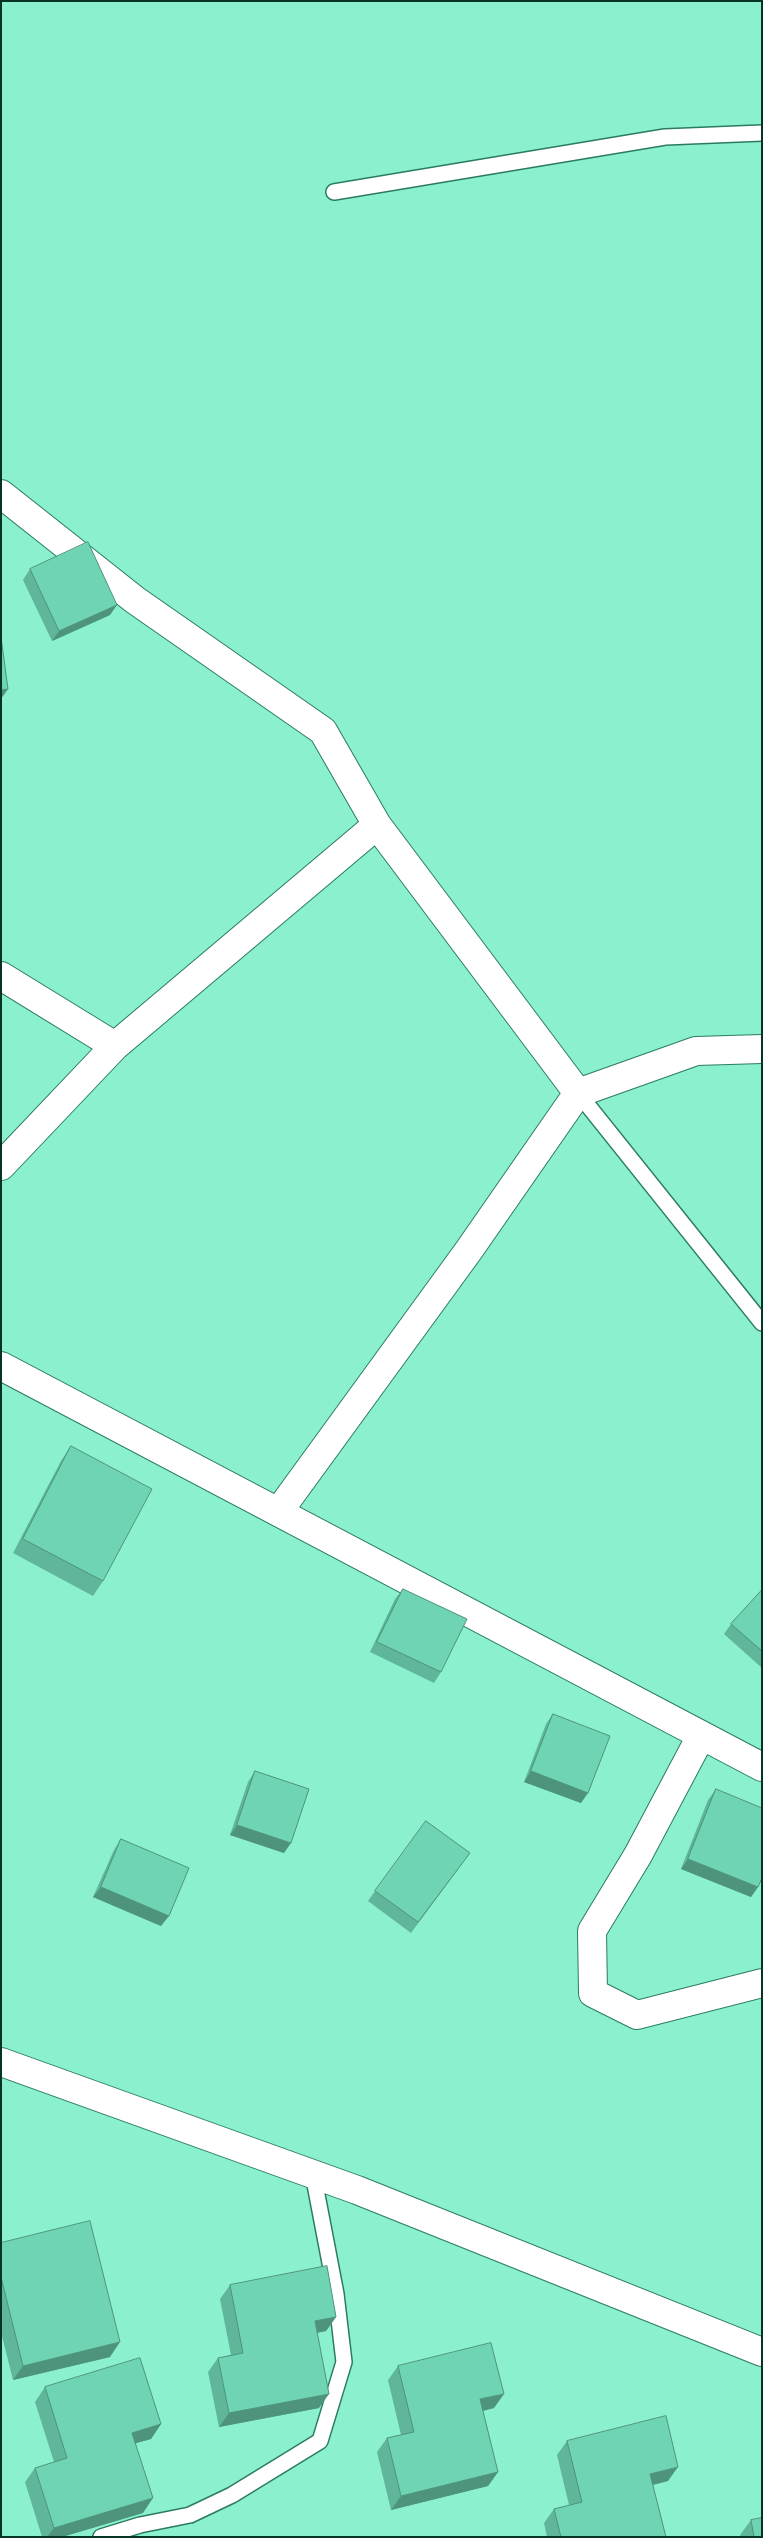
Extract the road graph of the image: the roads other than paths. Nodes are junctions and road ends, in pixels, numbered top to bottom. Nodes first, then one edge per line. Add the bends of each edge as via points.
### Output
1 (762, 133) edge
2 (334, 192) dead end
3 (1, 494) edge
4 (376, 825) junction
5 (1, 976) edge
6 (115, 1046) junction
7 (762, 1049) edge
8 (578, 1093) junction
9 (1, 1166) edge
10 (762, 1323) edge
11 (1, 1366) edge
12 (279, 1511) junction
13 (701, 1736) junction
14 (762, 1766) edge
15 (762, 1983) edge
16 (1, 2062) edge
17 (313, 2174) junction
18 (762, 2352) edge
19 (101, 2537) edge

1 - 2 lane via 665,137
3 - 4 street via 135,600 323,731
4 - 6 street
4 - 8 street
5 - 6 street
6 - 9 street
7 - 8 street via 696,1051
8 - 10 lane
8 - 12 street via 469,1250
11 - 12 street
12 - 13 street
13 - 14 street
13 - 15 street via 638,1855 592,1931 593,1992 637,2015
16 - 17 street
17 - 18 street
17 - 19 lane via 336,2294 344,2362 320,2441 232,2495 190,2515

